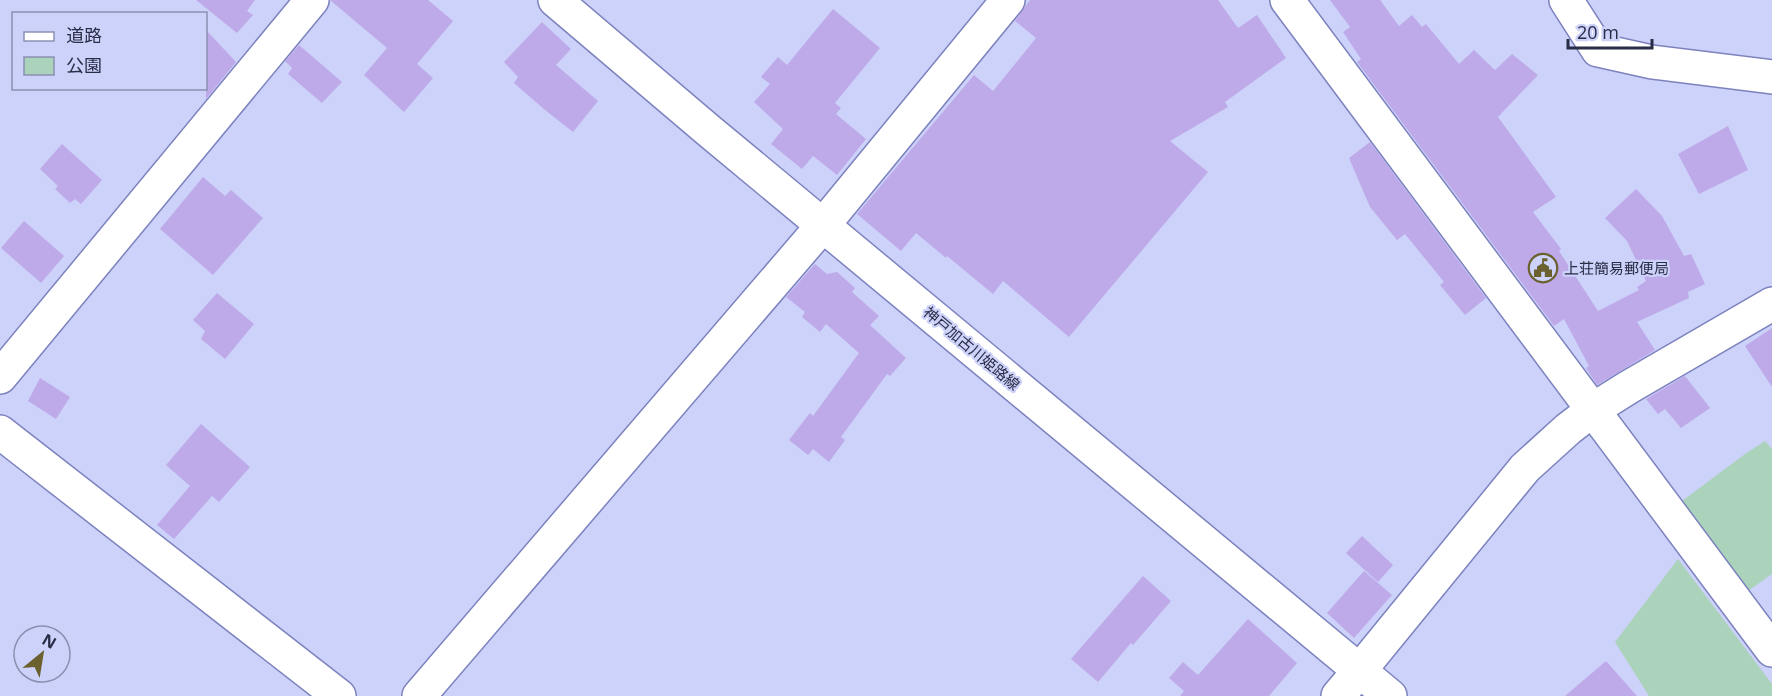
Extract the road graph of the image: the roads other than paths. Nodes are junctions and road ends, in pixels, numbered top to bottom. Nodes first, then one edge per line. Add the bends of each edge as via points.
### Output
1 (312, 0) edge
2 (555, 0) edge
3 (1008, 0) edge
4 (1287, 0) edge
5 (1566, 0) edge
6 (1772, 77) edge
7 (824, 224) junction
8 (1772, 304) edge
9 (0, 377) edge
10 (1594, 409) junction
11 (0, 432) edge
12 (1772, 650) edge
13 (1360, 670) junction
14 (339, 696) edge
15 (419, 696) edge
16 (1338, 696) edge
17 (1390, 696) edge

1 - 9 street
2 - 7 street, 神戸加古川姫路線
3 - 7 street
4 - 10 street
5 - 6 street via 1598,50 1652,62
7 - 13 street, 神戸加古川姫路線
7 - 15 street
8 - 10 street
10 - 12 street
10 - 13 street via 1525,468
11 - 14 street
13 - 16 street
13 - 17 street, 神戸加古川姫路線

